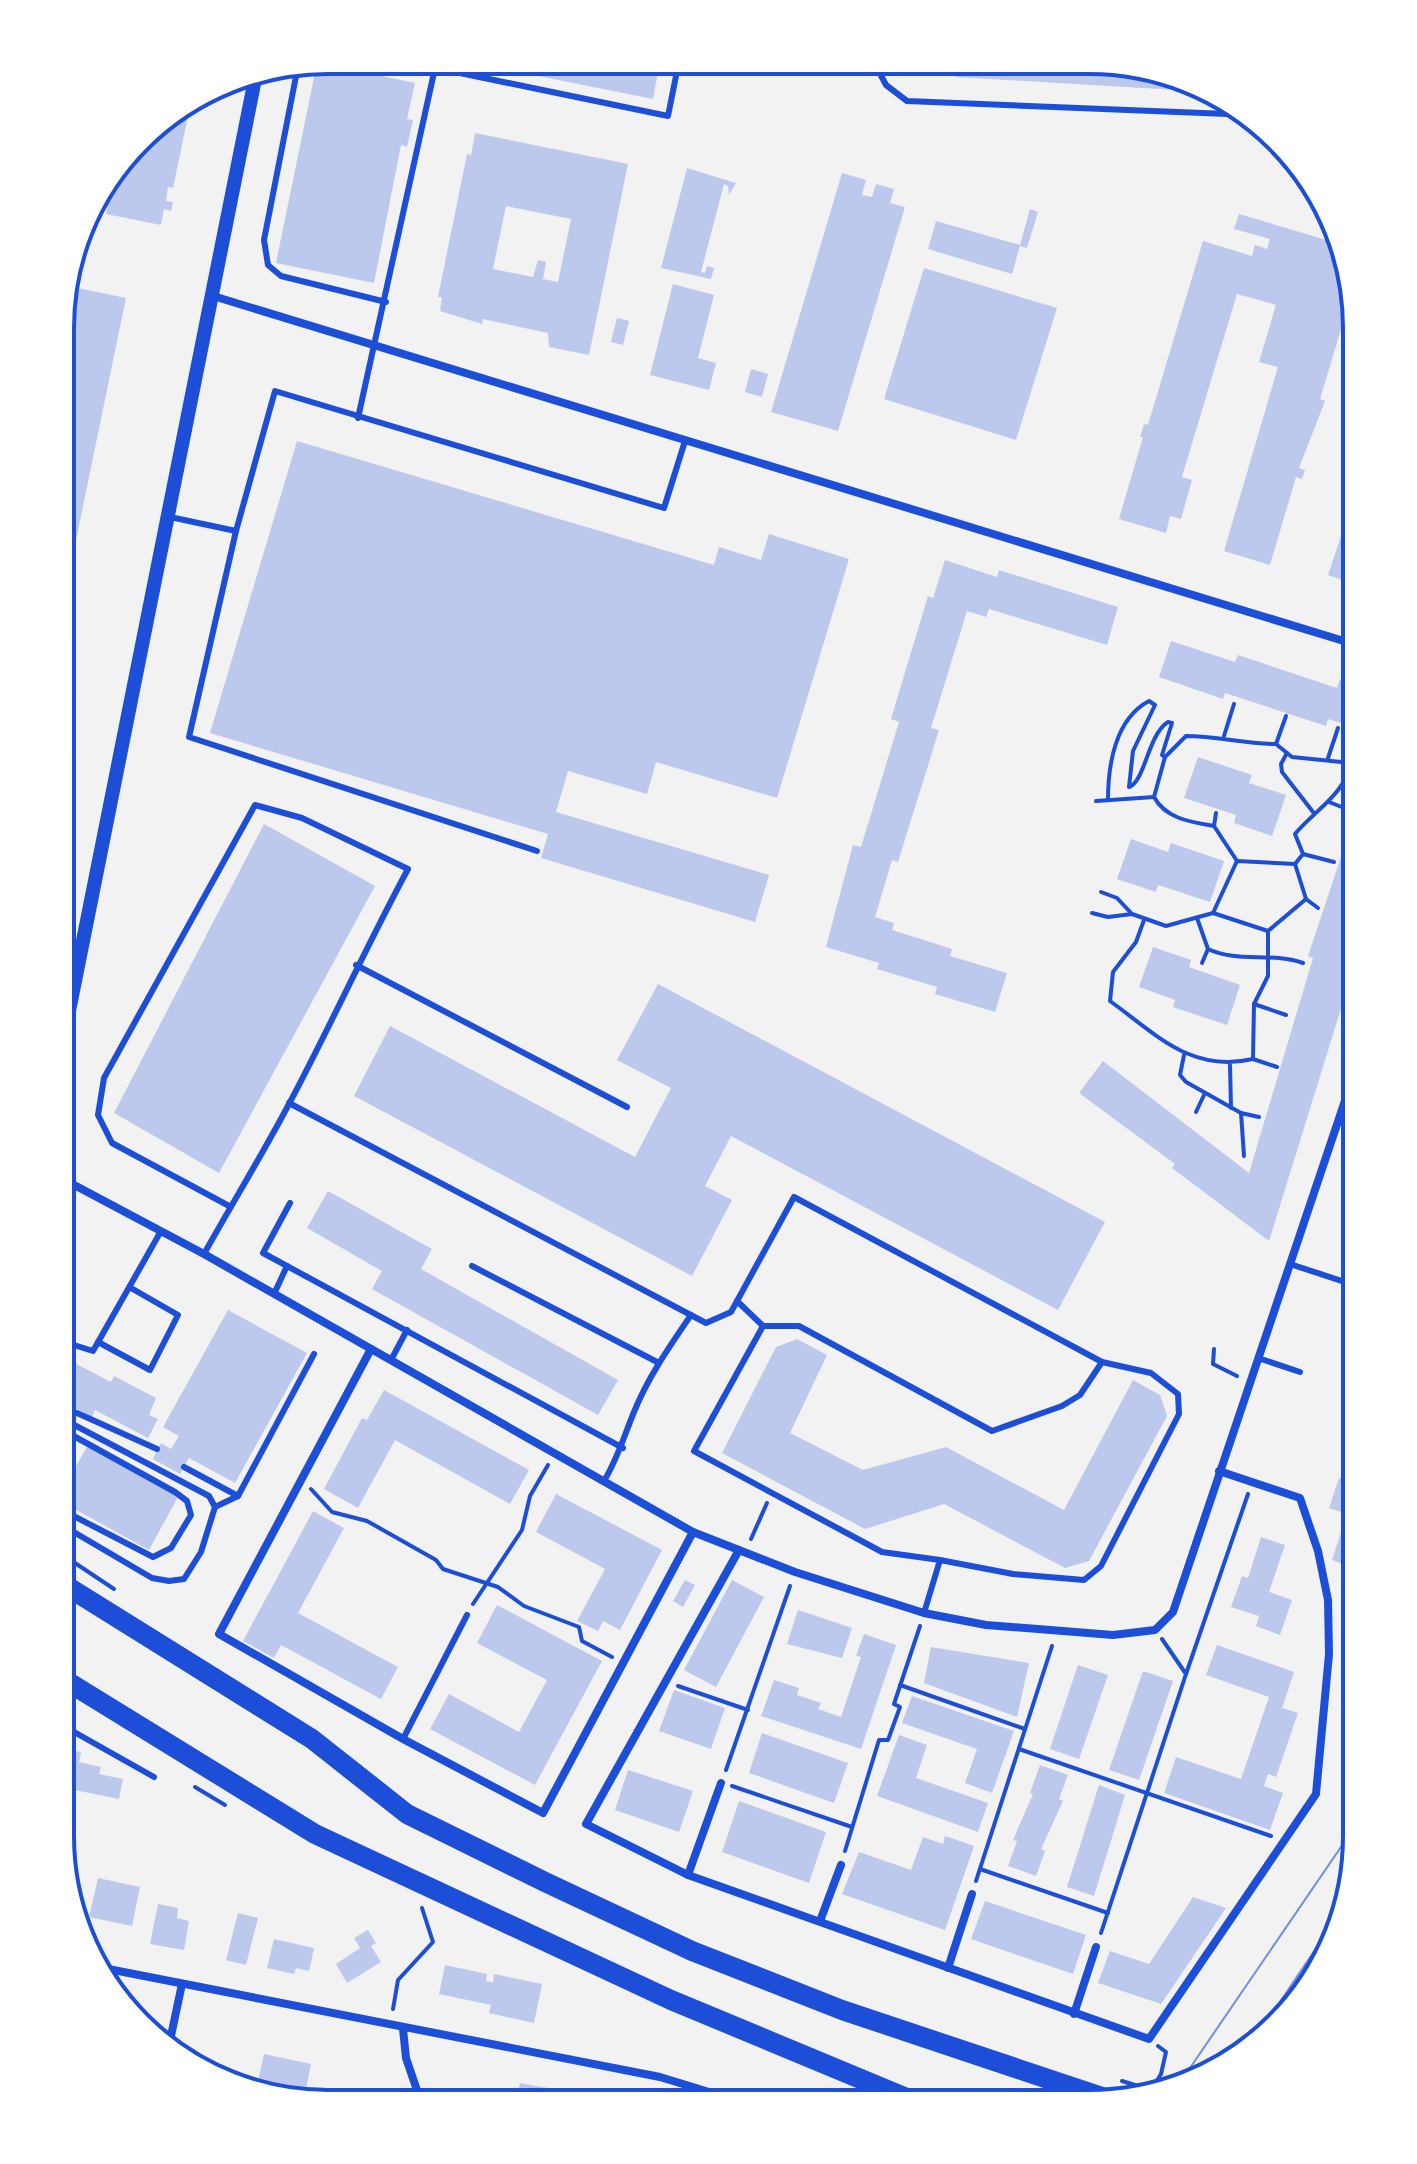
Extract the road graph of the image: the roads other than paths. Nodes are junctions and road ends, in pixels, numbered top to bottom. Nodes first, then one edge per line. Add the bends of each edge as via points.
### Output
1 (434, 74) edge
2 (464, 74) edge
3 (676, 74) edge
4 (880, 74) edge
5 (296, 76) edge
6 (254, 85) edge
7 (1225, 114) edge
8 (213, 296) junction
9 (386, 302) junction
10 (377, 346) junction
11 (358, 418) junction
12 (685, 441) junction
13 (170, 517) junction
14 (236, 531) junction
15 (1343, 641) edge
16 (537, 851) dead end
17 (356, 965) junction
18 (74, 987) edge
19 (289, 1103) junction
20 (627, 1107) dead end
21 (1342, 1108) edge
22 (74, 1185) edge
23 (290, 1203) dead end
24 (231, 1207) junction
25 (161, 1231) junction
26 (204, 1254) junction
27 (1290, 1264) junction
28 (287, 1266) junction
29 (472, 1266) dead end
30 (1342, 1281) edge
31 (131, 1288) junction
32 (274, 1294) junction
33 (737, 1301) junction
34 (691, 1315) junction
35 (763, 1326) junction
36 (407, 1330) junction
37 (98, 1342) junction
38 (74, 1345) edge
39 (371, 1349) junction
40 (314, 1354) dead end
41 (1258, 1358) junction
42 (391, 1360) junction
43 (1102, 1362) junction
44 (659, 1363) junction
45 (1300, 1372) dead end
46 (74, 1414) edge
47 (74, 1425) edge
48 (74, 1436) edge
49 (623, 1448) junction
50 (157, 1449) dead end
51 (184, 1467) dead end
52 (1219, 1471) junction
53 (604, 1481) junction
54 (238, 1496) junction
55 (215, 1507) junction
56 (74, 1516) edge
57 (74, 1532) edge
58 (693, 1532) junction
59 (742, 1551) junction
60 (940, 1560) junction
61 (74, 1591) edge
62 (924, 1613) junction
63 (467, 1615) road end
64 (74, 1686) edge
65 (74, 1732) edge
66 (403, 1739) junction
67 (154, 1777) dead end
68 (721, 1783) road end
69 (841, 1865) road end
70 (688, 1875) junction
71 (972, 1894) road end
72 (820, 1921) junction
73 (1096, 1947) road end
74 (948, 1968) junction
75 (112, 1970) edge
76 (182, 1984) junction
77 (1074, 2014) junction
78 (403, 2029) junction
79 (171, 2036) edge
80 (417, 2090) edge
81 (702, 2090) edge
82 (887, 2090) edge
83 (1082, 2090) edge

1 - 9 lane
2 - 3 lane via 668,116
4 - 7 lane via 886,85 918,103
5 - 9 lane via 264,240 268,265 281,276
6 - 8 street
8 - 10 street
8 - 13 street
9 - 10 lane
10 - 11 lane
10 - 12 street
11 - 12 lane via 664,508
11 - 14 lane via 275,391
12 - 15 street
13 - 14 lane
13 - 18 street
14 - 16 lane via 189,737
17 - 19 lane
17 - 20 lane
17 - 24 lane via 408,869 302,818 255,805 104,1078 98,1115 112,1143
19 - 24 lane
19 - 34 lane
21 - 27 street
22 - 25 street
23 - 28 lane via 263,1253
24 - 26 lane
25 - 26 street
25 - 31 lane
26 - 32 street
27 - 30 lane
27 - 41 street
28 - 32 lane
28 - 36 lane
29 - 44 lane
31 - 37 lane
31 - 37 lane via 178,1315 150,1370
32 - 39 street
33 - 34 lane via 731,1312 706,1323
33 - 35 lane
33 - 43 lane via 794,1197
34 - 44 lane
35 - 43 lane via 799,1326 992,1431 1080,1395
35 - 60 lane via 694,1451 882,1552
36 - 42 lane
36 - 49 lane
37 - 38 lane via 93,1351
39 - 42 street
39 - 66 street via 219,1634
40 - 54 lane
41 - 45 lane
41 - 52 street
42 - 53 street
43 - 60 lane via 1151,1373 1178,1394 1179,1414 1101,1566 1084,1580
44 - 49 lane
46 - 50 lane
47 - 55 lane via 209,1496
48 - 56 lane via 175,1492 187,1501 191,1515 171,1548 153,1557
49 - 53 lane
51 - 54 lane
52 - 62 street via 1173,1612 1155,1630 1113,1635 1057,1631
52 - 77 street via 1300,1498 1318,1551 1328,1600 1329,1654 1316,1794 1149,2039
53 - 58 street
54 - 55 lane
55 - 57 lane via 184,1579 152,1578
58 - 59 street
58 - 66 street via 543,1813
59 - 62 street
59 - 70 street via 586,1824
60 - 62 lane
61 - 83 main road via 312,1739 407,1814 692,1951 828,2004
63 - 66 lane
64 - 82 main road via 315,1834 671,2000
65 - 67 lane
68 - 70 street
69 - 72 street
70 - 72 street
71 - 74 street
72 - 74 street
73 - 77 street
74 - 77 street
75 - 76 street
76 - 78 street
76 - 79 street
78 - 80 street
78 - 81 street via 660,2077

